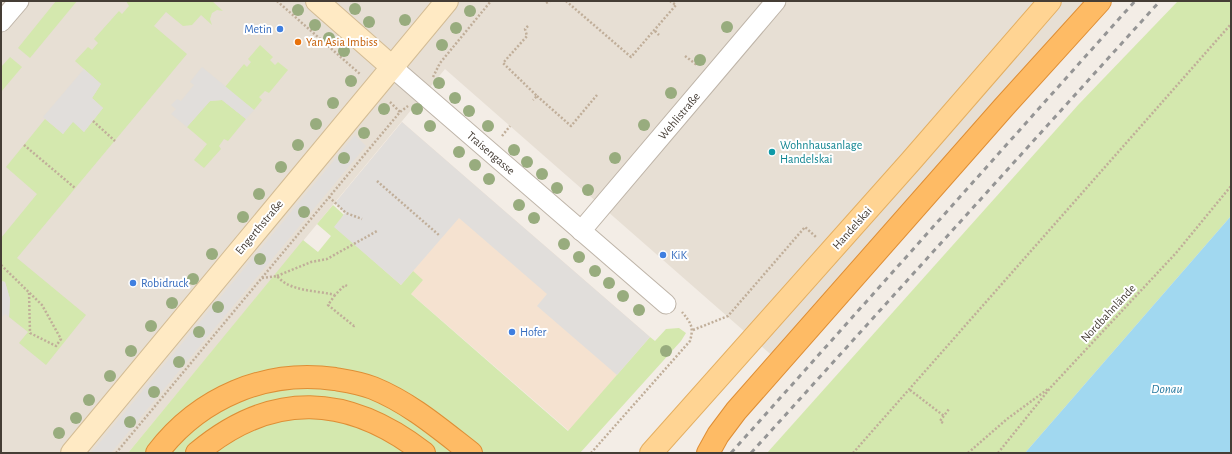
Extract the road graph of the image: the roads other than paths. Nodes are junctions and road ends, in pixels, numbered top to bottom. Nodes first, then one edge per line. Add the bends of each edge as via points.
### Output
1 (18, 1) edge
2 (317, 1) edge
3 (447, 1) edge
4 (776, 1) edge
5 (1050, 1) edge
6 (1100, 1) edge
7 (1, 22) edge
8 (392, 67) junction
9 (581, 231) junction
10 (666, 304) road end
11 (72, 453) edge
12 (157, 453) edge
13 (197, 453) edge
14 (424, 453) edge
15 (471, 453) edge
16 (651, 453) edge
17 (708, 453) edge

1 - 7 street
2 - 8 street, Traisengasse
3 - 8 street, Engerthstraße
4 - 9 street, Wehlistraße
5 - 16 main road, Handelskai
6 - 17 highway via 736,411
8 - 9 street, Traisengasse
8 - 11 street, Engerthstraße
9 - 10 street, Traisengasse
12 - 15 highway via 171,435 195,414 226,395 255,384 315,376 372,387 398,399
13 - 14 highway via 235,426 258,416 289,408 314,407 362,416 384,426

